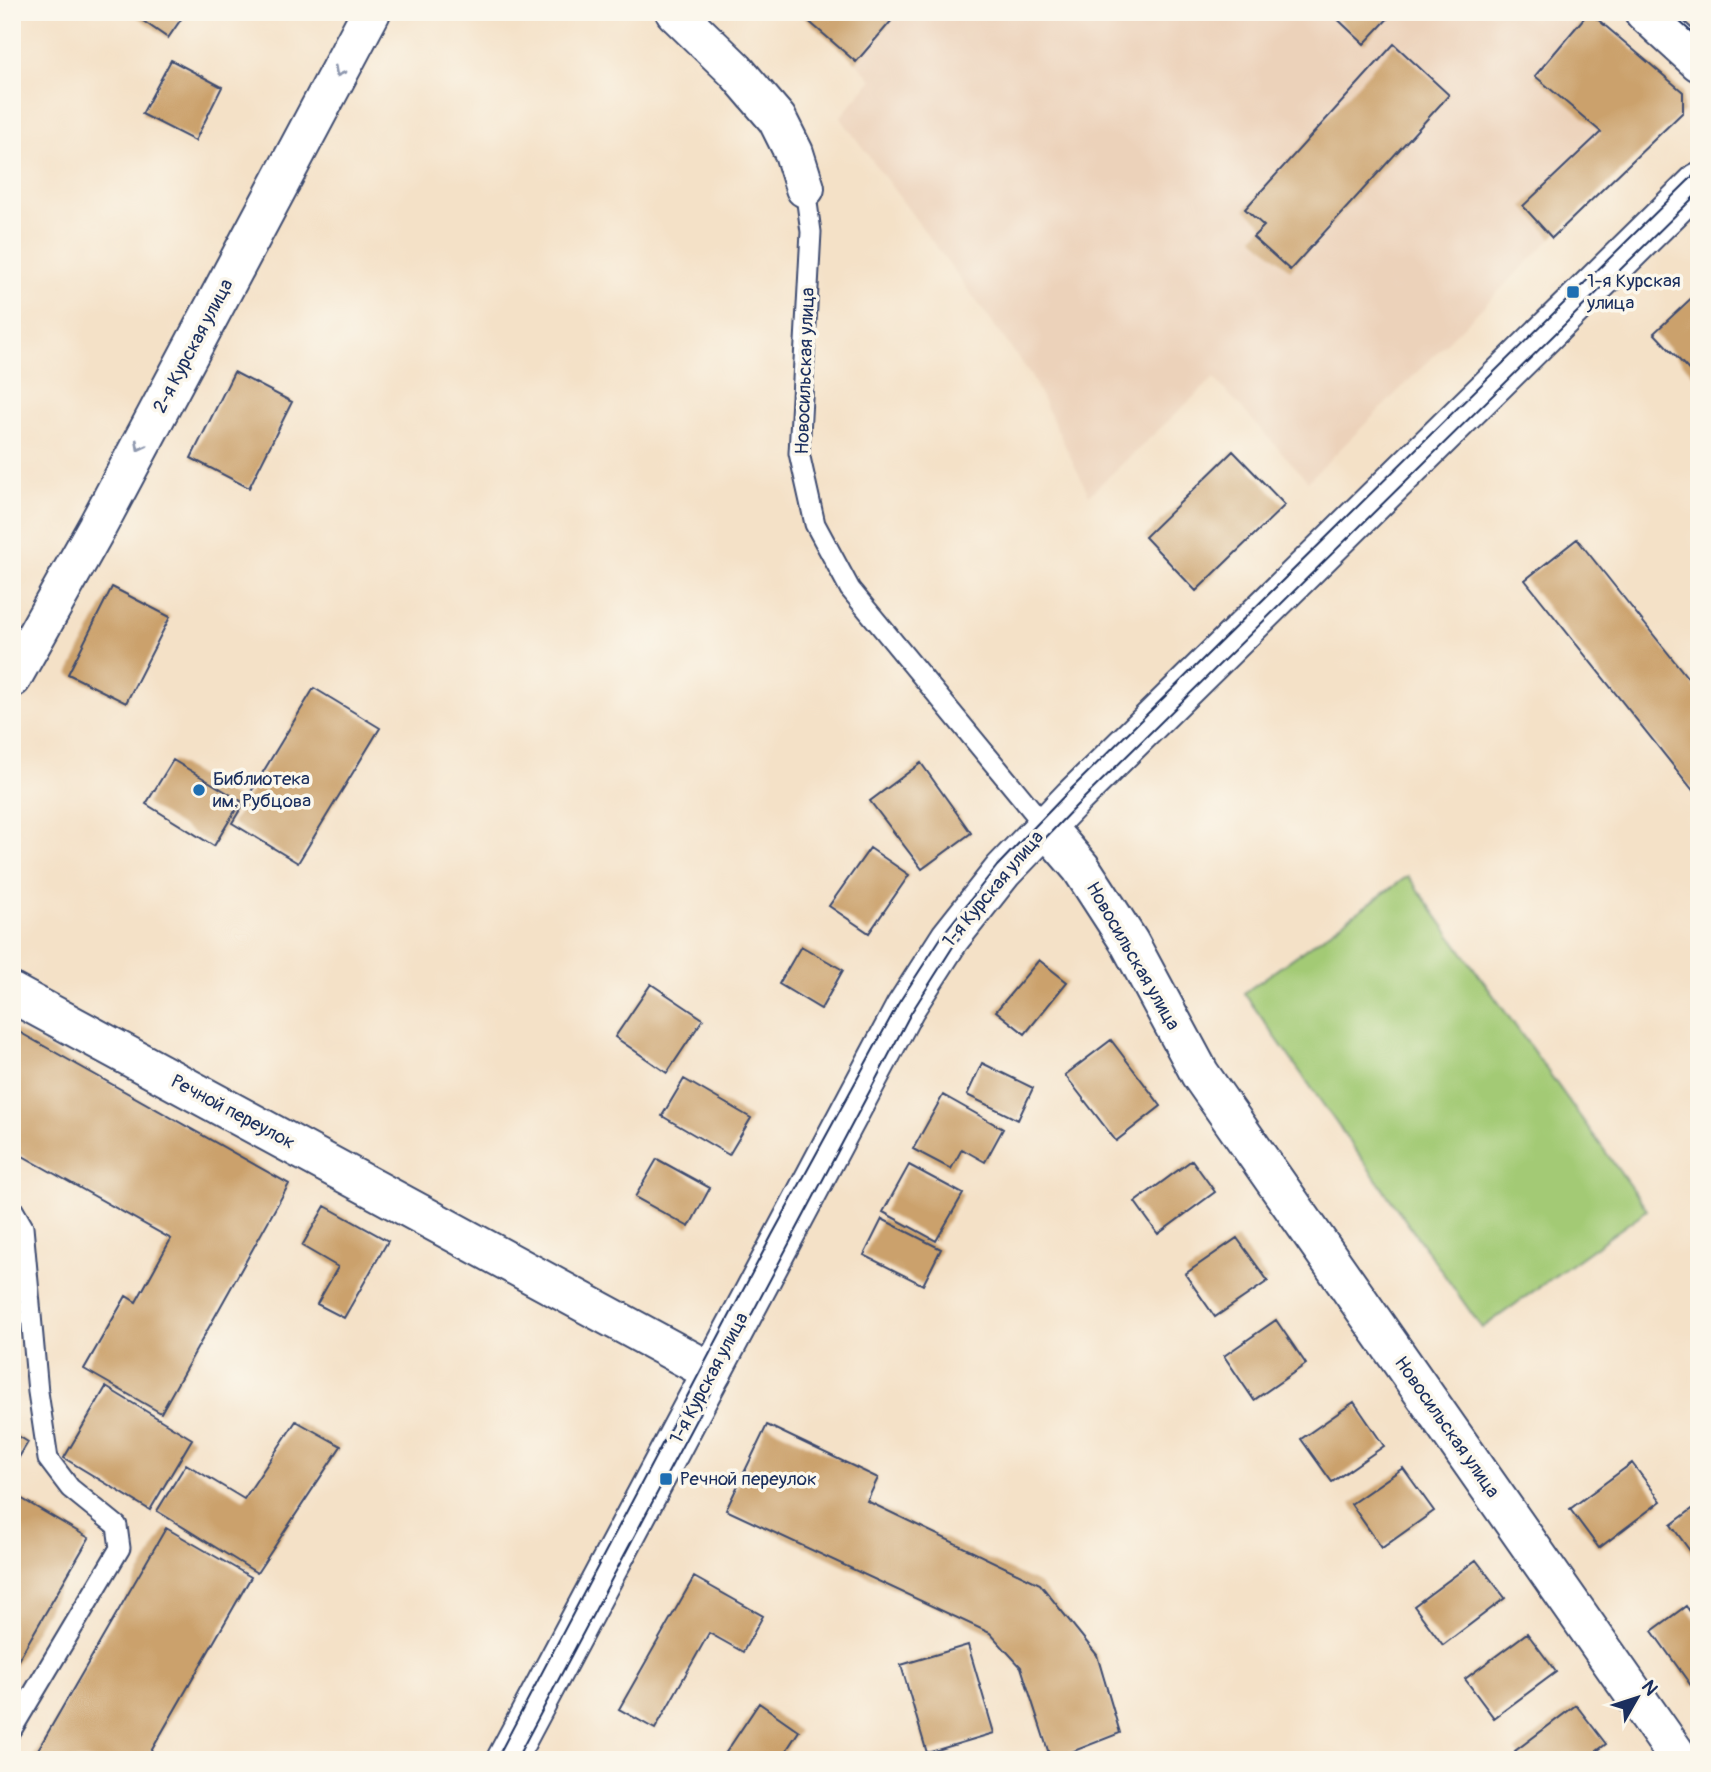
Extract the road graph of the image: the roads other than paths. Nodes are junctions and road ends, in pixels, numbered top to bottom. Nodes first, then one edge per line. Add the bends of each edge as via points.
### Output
1 (371, 12) edge
2 (675, 12) edge
3 (1644, 12) edge
4 (1699, 62) edge
5 (1699, 182) edge
6 (805, 188) joint
7 (12, 678) edge
8 (1045, 826) junction
9 (12, 993) edge
10 (12, 1208) edge
11 (712, 1372) junction
12 (12, 1729) edge
13 (1682, 1754) edge
14 (506, 1760) edge

1 -> 7 street, 2-я Курская улица via 104,515
2 - 6 street, Новосильская улица via 736,70 778,119
3 - 4 street
5 - 8 street, 1-я Курская улица
6 - 8 lane, Новосильская улица via 811,232 799,453 815,524 850,589
8 - 11 street, 1-я Курская улица via 950,937 905,1008
8 - 13 street, Новосильская улица via 1081,868 1129,942 1200,1074
9 - 11 street, Речной переулок
10 - 12 lane via 23,1227 48,1458 70,1488 117,1527 120,1548
11 - 14 street, 1-я Курская улица

